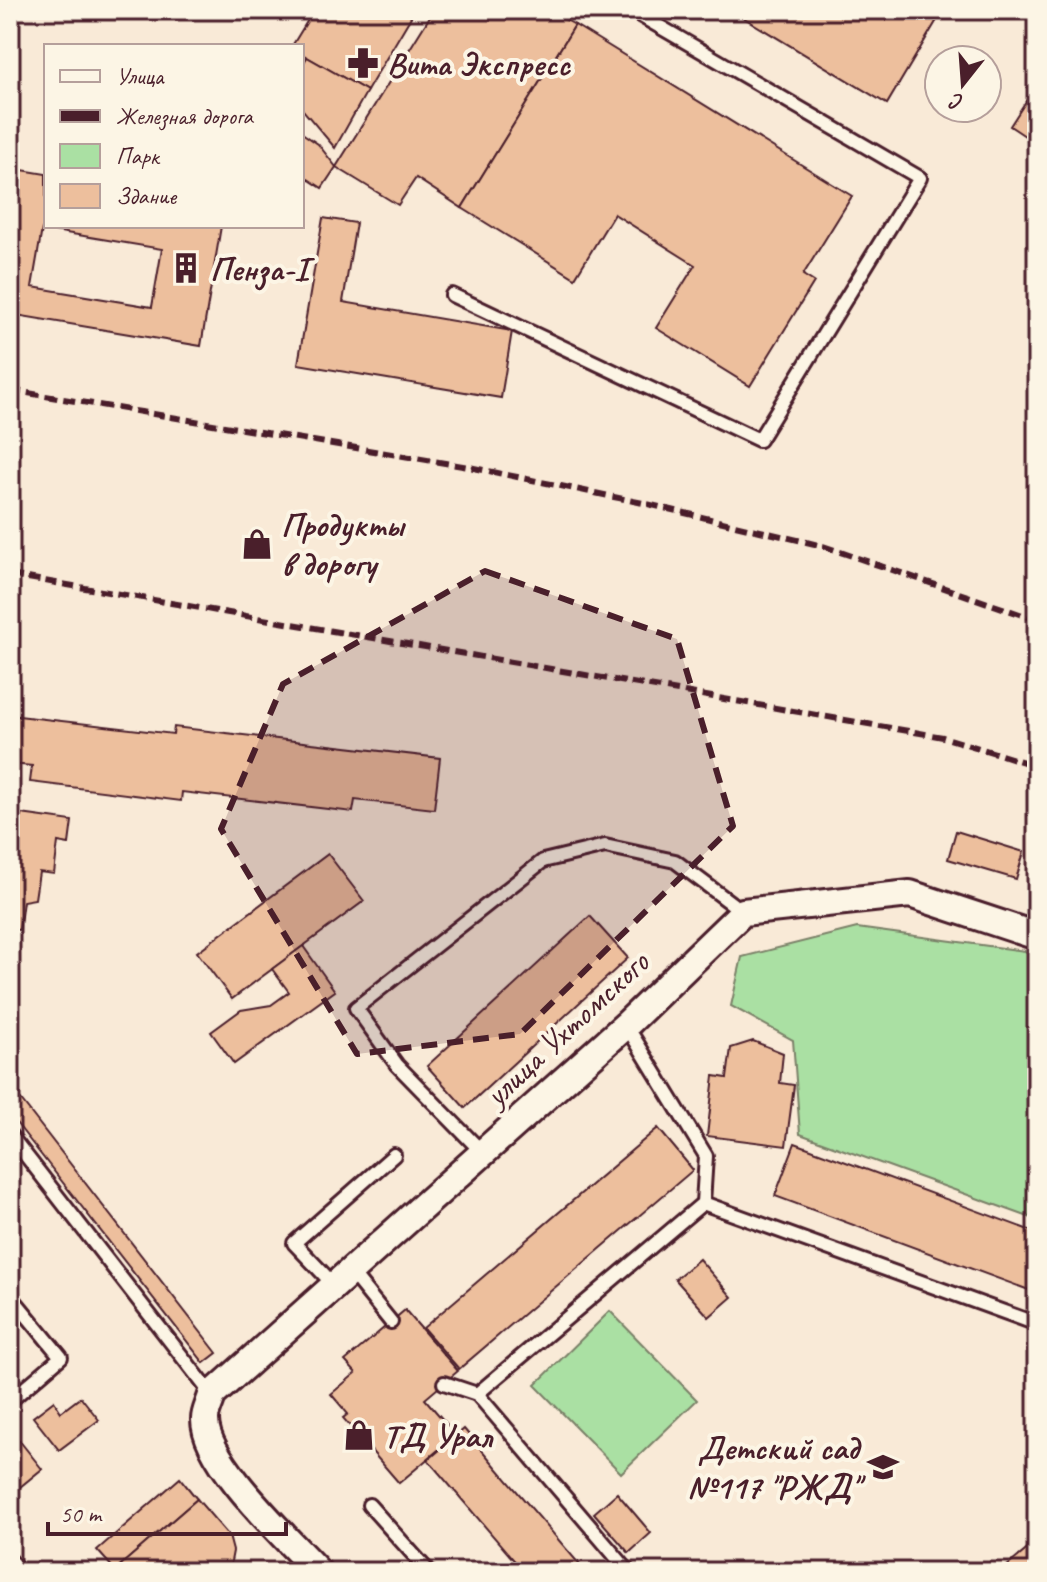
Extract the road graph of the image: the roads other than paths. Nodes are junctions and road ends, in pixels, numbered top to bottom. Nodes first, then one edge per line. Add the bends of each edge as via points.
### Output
1 (631, 10) edge
2 (452, 295) dead end
3 (743, 912) junction
4 (1037, 936) edge
5 (626, 1025) junction
6 (10, 1135) edge
7 (483, 1153) junction
8 (394, 1155) dead end
9 (703, 1203) junction
10 (342, 1278) junction
11 (10, 1295) edge
12 (391, 1322) dead end
13 (1037, 1324) edge
14 (444, 1383) dead end
15 (477, 1394) junction
16 (212, 1395) junction
17 (10, 1401) edge
18 (369, 1505) dead end
19 (10, 1560) edge
20 (315, 1571) edge
21 (20, 1572) edge
22 (429, 1572) edge
23 (629, 1572) edge

1 - 2 lane via 920,178 759,440
3 - 4 street via 910,894
3 - 5 street, улица Ухтомского
3 - 7 lane via 675,861 605,846 543,861 356,1008 397,1065
5 - 7 street, улица Ухтомского
5 - 9 lane via 706,1156
6 - 16 lane
7 - 10 street, улица Ухтомского
8 - 10 lane via 294,1243
9 - 13 lane
9 - 15 lane
10 - 12 lane
10 - 16 street, улица Ухтомского
11 - 17 lane via 61,1357
14 - 15 lane
15 - 23 lane
16 - 20 street via 205,1420 228,1474
18 - 22 lane
19 - 21 lane

